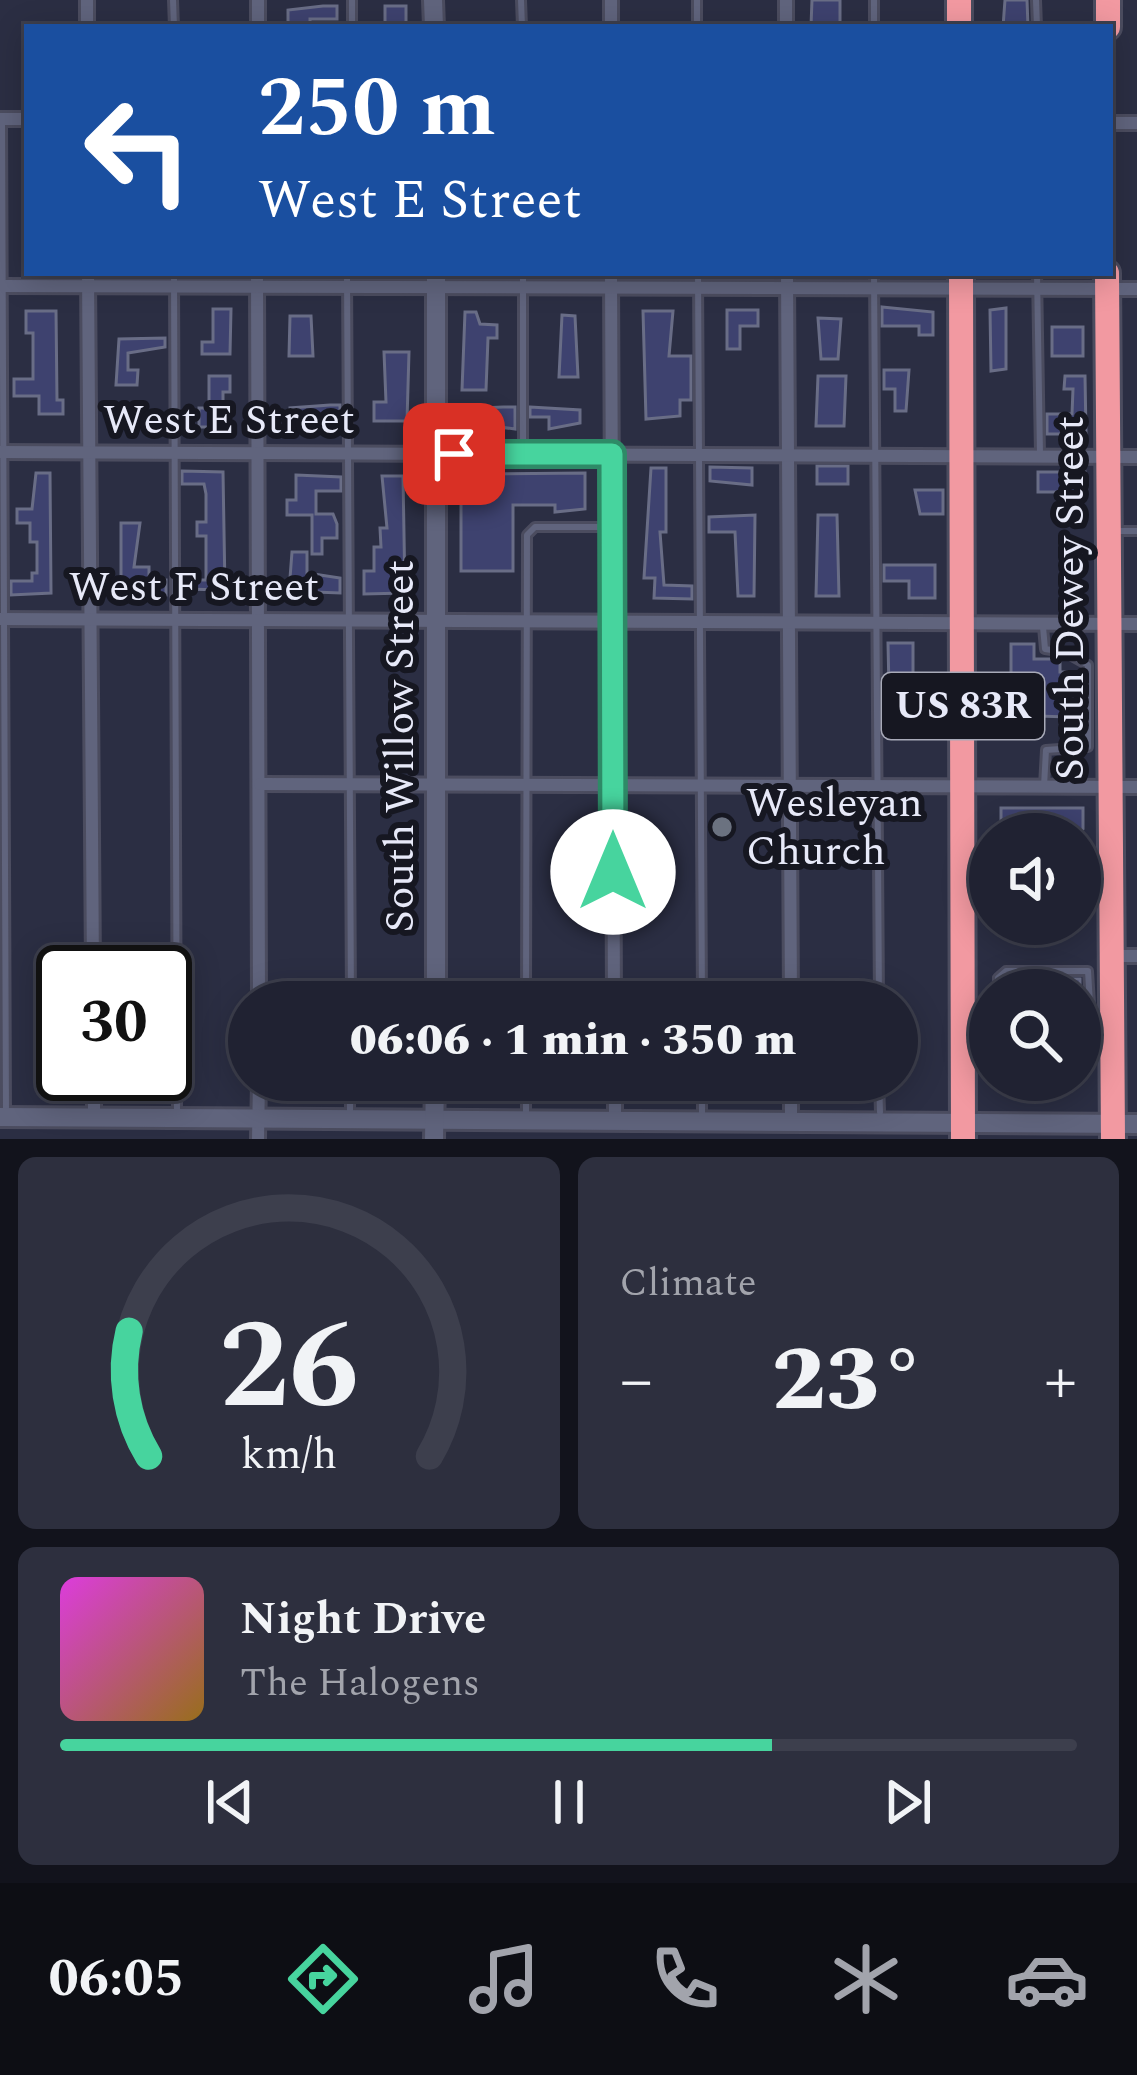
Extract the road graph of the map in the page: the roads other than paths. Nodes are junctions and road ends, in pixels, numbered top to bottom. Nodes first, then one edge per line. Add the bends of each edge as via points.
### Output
1 (1, 119) edge
2 (787, 276) edge
3 (874, 276) edge
4 (1037, 276) edge
5 (88, 280) edge
6 (174, 280) edge
7 (257, 280) edge
8 (347, 280) edge
9 (436, 280) edge
10 (523, 280) edge
11 (611, 280) edge
12 (698, 280) edge
13 (961, 281) edge
14 (1107, 281) edge
15 (1, 286) edge
16 (787, 288) junction
17 (874, 289) junction
18 (1037, 289) junction
19 (1137, 290) edge
20 (1, 452) edge
21 (89, 452) junction
22 (174, 453) junction
23 (259, 453) junction
24 (347, 454) junction
25 (436, 454) junction
26 (524, 454) junction
27 (612, 454) junction
28 (699, 455) junction
29 (788, 455) junction
30 (874, 456) junction
31 (962, 456) junction
32 (1040, 456) junction
33 (1109, 456) junction
34 (1137, 457) edge
35 (612, 527) junction
36 (1109, 531) junction
37 (1137, 531) edge
38 (1, 619) edge
39 (89, 620) junction
40 (174, 620) junction
41 (260, 620) junction
42 (348, 620) junction
43 (436, 621) junction
44 (524, 621) junction
45 (612, 621) junction
46 (700, 622) junction
47 (789, 622) junction
48 (875, 622) junction
49 (963, 623) junction
50 (1043, 623) junction
51 (1109, 624) junction
52 (1137, 624) edge
53 (1099, 665) junction
54 (1099, 747) junction
55 (260, 784) junction
56 (347, 784) junction
57 (525, 785) junction
58 (437, 786) junction
59 (613, 786) junction
60 (700, 786) junction
61 (789, 786) junction
62 (877, 787) junction
63 (963, 787) junction
64 (1044, 787) junction
65 (1110, 788) junction
66 (1137, 788) edge
67 (963, 864) junction
68 (969, 864) edge
69 (93, 945) edge
70 (1125, 956) edge
71 (259, 981) edge
72 (351, 981) edge
73 (436, 981) edge
74 (526, 981) edge
75 (614, 981) edge
76 (702, 981) edge
77 (790, 981) edge
78 (879, 981) edge
79 (1101, 993) edge
80 (964, 1004) junction
81 (969, 1004) edge
82 (1101, 1033) edge
83 (94, 1101) edge
84 (259, 1101) edge
85 (350, 1101) edge
86 (434, 1101) edge
87 (526, 1101) edge
88 (615, 1101) edge
89 (702, 1101) edge
90 (791, 1101) edge
91 (880, 1101) edge
92 (880, 1112) junction
93 (3, 1117) edge
94 (177, 1117) junction
95 (350, 1117) junction
96 (434, 1117) junction
97 (702, 1117) junction
98 (94, 1118) junction
99 (259, 1118) junction
100 (791, 1118) junction
101 (526, 1119) junction
102 (615, 1119) junction
103 (1123, 1123) edge
104 (962, 1125) edge
105 (258, 1139) edge
106 (434, 1139) edge

1 - 15 lane
2 - 16 street
3 - 17 lane
4 - 18 lane
5 - 6 street
5 - 15 street
5 - 21 street
6 - 7 street
6 - 22 lane
7 - 8 street
7 - 23 street
8 - 9 street
8 - 24 lane
9 - 10 street
9 - 25 main road, South Willow Street
10 - 11 street
10 - 26 lane
11 - 12 street
11 - 27 street
12 - 16 street
12 - 28 lane
13 - 17 street
13 - 18 street
13 - 31 highway, US 83R
14 - 18 street
14 - 19 street
14 - 33 highway, South Dewey Street
15 - 20 lane
16 - 17 street
16 - 29 street
17 - 30 lane
18 - 32 lane
20 - 21 street, West E Street
20 - 38 lane
21 - 22 street, West E Street
21 - 39 street
22 - 23 street, West E Street
22 - 40 lane
23 - 24 street, West E Street
23 - 41 street
24 - 25 street, West E Street
24 - 42 lane
25 - 26 street, West E Street
25 - 43 main road, South Willow Street
26 - 27 street, West E Street
27 - 28 street, West E Street
27 - 35 street
28 - 29 street, West E Street
28 - 46 lane
29 - 30 street, West E Street
29 - 47 street
30 - 31 street, West E Street
30 - 48 lane
31 - 32 street, West E Street
31 - 49 highway, US 83R
32 - 33 street, West E Street
33 - 34 street, West E Street
33 - 36 highway, South Dewey Street
35 - 44 lane via 529,530
35 - 45 street
36 - 37 lane
36 - 51 highway, South Dewey Street
38 - 39 street, West F Street
38 - 93 lane
39 - 40 street, West F Street
39 - 69 street
40 - 41 street, West F Street
40 - 94 lane
41 - 42 street, West F Street
41 - 55 street
42 - 43 street, West F Street
42 - 56 lane
43 - 44 street, West F Street
43 - 58 main road, South Willow Street
44 - 45 street, West F Street
44 - 57 lane
45 - 46 street, West F Street
45 - 59 street
46 - 47 street, West F Street
46 - 60 lane
47 - 48 street, West F Street
47 - 61 street
48 - 49 street, West F Street
48 - 62 lane
49 - 50 street, West F Street
49 - 63 highway, US 83R
50 - 51 street, West F Street
50 - 53 lane via 1045,649
51 - 52 street, West F Street
51 - 53 highway, South Dewey Street
53 - 54 highway, South Dewey Street
54 - 64 lane via 1046,749
54 - 65 highway, South Dewey Street
55 - 56 street
55 - 71 street
56 - 58 street
56 - 72 lane
57 - 58 street
57 - 59 street
57 - 74 lane
58 - 73 main road, South Willow Street
59 - 60 street
59 - 75 street
60 - 61 street
60 - 76 lane
61 - 62 street
61 - 77 street
62 - 63 street
62 - 78 lane
63 - 64 street
63 - 67 highway, US 83R
64 - 65 street
65 - 66 street
65 - 70 highway, South Dewey Street
67 - 68 lane
67 - 80 highway, US 83R
70 - 79 highway, South Dewey Street
80 - 81 lane
80 - 104 highway, US 83R
82 - 103 highway, South Dewey Street
83 - 98 street
84 - 99 street
85 - 95 lane
86 - 96 main road
87 - 101 lane
88 - 102 street
89 - 97 lane
90 - 100 street
91 - 92 lane
92 - 100 main road
92 - 104 main road
93 - 98 main road
94 - 98 main road
94 - 99 main road
95 - 96 main road
95 - 99 main road
96 - 101 main road
96 - 106 main road
97 - 100 main road
97 - 102 main road
99 - 105 street
100 - 104 main road
101 - 102 main road
103 - 104 main road

